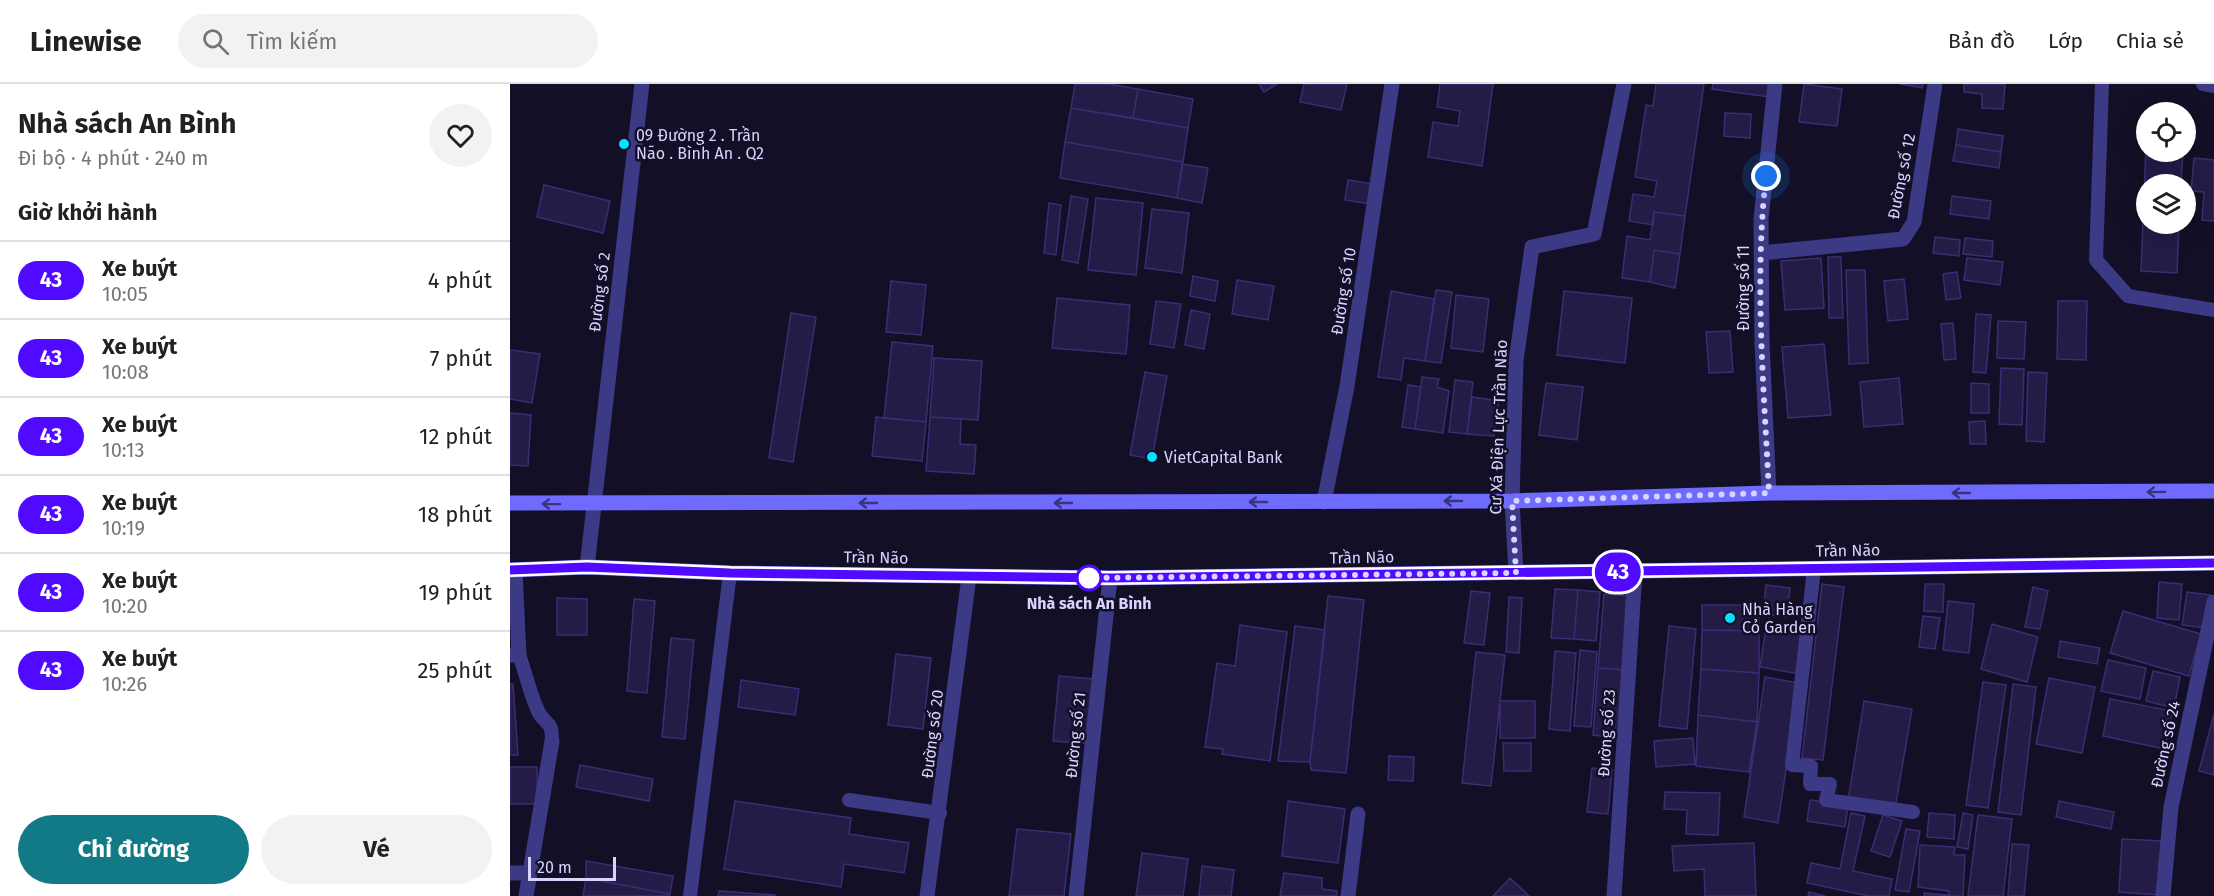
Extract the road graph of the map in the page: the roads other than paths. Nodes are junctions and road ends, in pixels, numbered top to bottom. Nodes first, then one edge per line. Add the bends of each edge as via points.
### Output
1 (642, 84) edge
2 (1392, 84) edge
3 (1624, 84) edge
4 (1775, 84) edge
5 (1935, 84) edge
6 (2102, 84) edge
7 (2203, 84) edge
8 (2214, 86) edge
9 (1761, 253) junction
10 (2214, 310) edge
11 (2214, 491) edge
12 (1769, 493) junction
13 (1512, 501) junction
14 (1324, 502) junction
15 (510, 503) edge
16 (592, 504) junction
17 (2214, 563) edge
18 (587, 567) junction
19 (1814, 568) junction
20 (512, 570) edge
21 (1635, 572) junction
22 (730, 573) junction
23 (1516, 573) junction
24 (969, 577) junction
25 (1110, 578) junction
26 (2214, 602) edge
27 (515, 655) edge
28 (552, 741) joint
29 (849, 801) dead end
30 (1913, 812) dead end
31 (940, 813) junction
32 (1358, 814) dead end
33 (510, 873) edge
34 (529, 873) junction
35 (526, 896) edge
36 (690, 896) edge
37 (927, 896) edge
38 (1076, 896) edge
39 (1348, 896) edge
40 (1614, 896) edge
41 (2163, 896) edge

1 - 16 street, Đường số 2
2 - 14 street, Đường số 10 via 1347,386
3 - 13 street, Cư Xá Điện Lực Trần Não via 1594,234 1532,247 1516,361
4 - 9 street, Đường số 11
5 - 9 street, Đường số 12 via 1914,222 1903,239
6 - 10 lane via 2096,260 2128,296
7 - 8 lane
9 - 12 street, Đường số 11
11 -> 12 main road
12 - 13 main road
13 -> 14 main road
13 - 23 street, Cư Xá Điện Lực Trần Não
14 -> 16 main road
16 -> 15 main road
16 - 18 street, Đường số 2
17 - 19 main road, Trần Não
18 - 20 main road, Trần Não
18 - 22 main road, Trần Não
19 - 21 main road, Trần Não
19 - 30 lane via 1792,765 1811,766 1810,784 1830,784 1826,800
20 - 27 street
21 - 23 main road, Trần Não
21 - 40 street, Đường số 23
22 - 24 main road, Trần Não
22 - 36 lane
23 - 25 main road, Trần Não
24 - 25 main road, Trần Não
24 - 31 street, Đường số 20
25 - 38 street, Đường số 21
26 - 41 street, Đường số 24 via 2170,807
27 - 28 lane via 540,713 552,728
28 - 34 street
29 - 31 lane
31 - 37 street, Đường số 20
32 - 39 street
33 - 34 street
34 - 35 street

